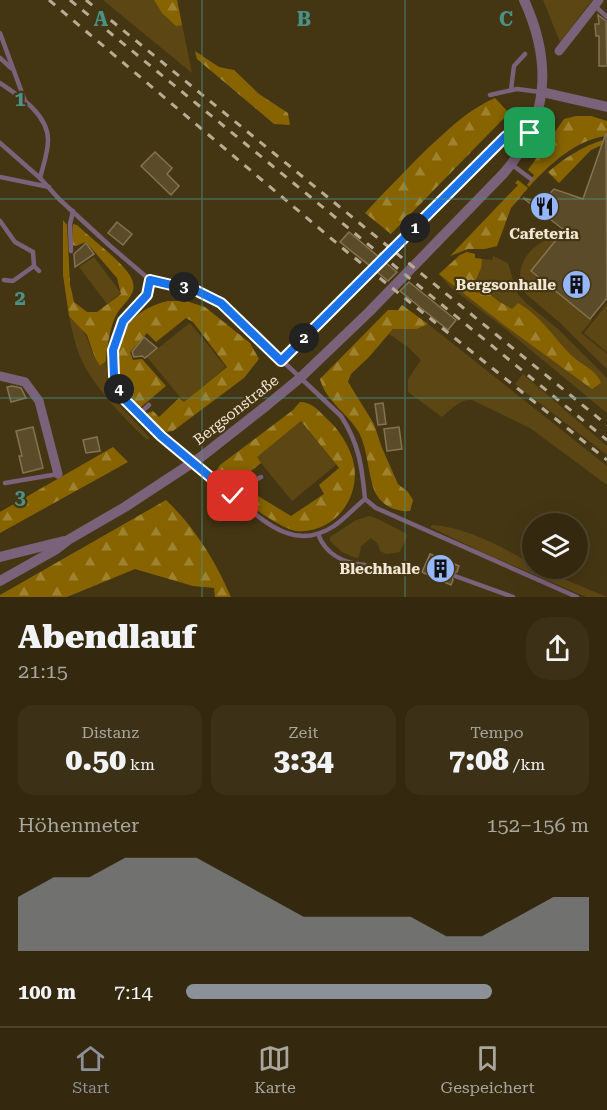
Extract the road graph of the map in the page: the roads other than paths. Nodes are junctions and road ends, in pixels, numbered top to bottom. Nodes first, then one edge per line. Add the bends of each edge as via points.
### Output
1 (524, 0) edge
2 (597, 3) edge
3 (607, 17) edge
4 (0, 33) edge
5 (559, 51) dead end
6 (525, 54) dead end
7 (0, 57) edge
8 (13, 69) junction
9 (0, 83) edge
10 (511, 90) junction
11 (542, 92) junction
12 (490, 95) dead end
13 (25, 101) junction
14 (607, 107) edge
15 (530, 133) junction
16 (0, 143) edge
17 (511, 164) junction
18 (0, 177) edge
19 (40, 178) junction
20 (531, 179) dead end
21 (49, 187) junction
22 (73, 211) junction
23 (0, 221) edge
24 (71, 251) dead end
25 (34, 266) junction
26 (39, 271) dead end
27 (4, 280) dead end
28 (150, 280) junction
29 (281, 361) junction
30 (0, 376) edge
31 (300, 378) junction
32 (149, 405) dead end
33 (139, 414) junction
34 (58, 474) joint
35 (261, 477) dead end
36 (5, 483) dead end
37 (233, 496) junction
38 (365, 499) junction
39 (318, 534) junction
40 (68, 540) junction
41 (0, 557) edge
42 (365, 565) dead end
43 (455, 576) dead end
44 (0, 581) edge
45 (566, 595) edge
46 (513, 597) edge
47 (577, 597) edge

1 - 11 street, Bergsonstraße via 540,44
2 - 3 lane
2 - 5 street
4 - 8 lane
6 - 10 lane via 514,66
7 - 8 lane
8 - 13 lane
9 - 13 lane
10 - 11 lane
10 - 12 lane
11 - 14 street
11 - 15 street, Bergsonstraße
13 - 19 lane via 43,122 48,138
15 - 17 street, Bergsonstraße
15 - 29 lane via 513,131 505,137
16 - 19 lane
17 - 20 lane
17 - 31 street, Bergsonstraße
18 - 21 lane
19 - 21 lane
21 - 22 lane
22 - 24 lane
22 - 28 lane
23 - 25 lane via 15,242 33,252
25 - 26 lane
25 - 27 lane via 13,281
28 - 29 lane, Bergsonstraße via 197,291 221,303
28 - 33 lane via 147,295 123,321 113,350 114,376 125,400
29 - 31 lane, Bergsonstraße
30 - 34 street via 25,382 39,401
31 - 38 lane via 341,417 352,435 359,452
31 - 40 street, Bergsonstraße via 201,457
32 - 33 lane
33 - 37 lane, bridge
34 - 36 lane
35 - 37 lane
37 - 39 lane via 281,532
38 - 39 lane via 334,526
38 - 45 lane via 376,508
39 - 42 lane via 334,556
40 - 41 street, Bergsonstraße
40 - 44 street, Bergsonstraße
43 - 46 lane
45 - 47 lane

